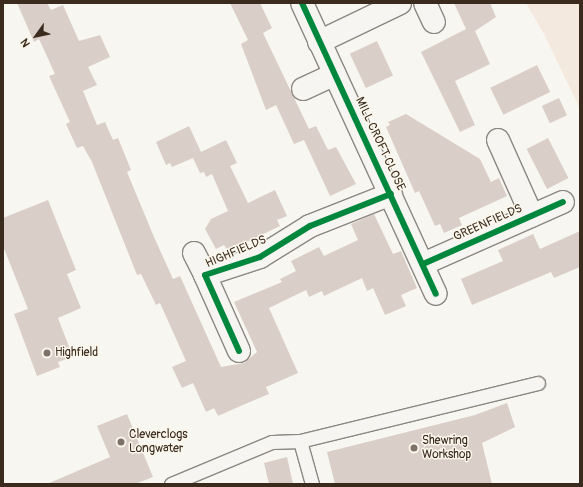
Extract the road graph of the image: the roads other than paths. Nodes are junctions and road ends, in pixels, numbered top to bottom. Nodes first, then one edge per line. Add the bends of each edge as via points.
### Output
1 (302, 3) edge
2 (400, 3) edge
3 (319, 42) junction
4 (335, 74) junction
5 (303, 89) dead end
6 (498, 140) dead end
7 (391, 194) junction
8 (563, 202) dead end
9 (532, 216) junction
10 (194, 253) dead end
11 (423, 264) junction
12 (205, 275) junction
13 (436, 294) dead end
14 (239, 351) dead end
15 (538, 383) dead end
16 (300, 440) junction
17 (171, 484) edge
18 (312, 484) edge

1 - 3 street, MILL CROFT CLOSE
2 - 3 street
3 - 4 street, MILL CROFT CLOSE
4 - 5 street
4 - 7 street, MILL CROFT CLOSE
6 - 9 street, GREENFIELDS
7 - 11 street, MILL CROFT CLOSE
7 - 12 street, HIGHFIELDS via 310,226 260,257
8 - 9 street, GREENFIELDS
9 - 11 street, GREENFIELDS
10 - 12 street, HIGHFIELDS
11 - 13 street, MILL CROFT CLOSE
12 - 14 street, HIGHFIELDS
15 - 16 lane
16 - 17 lane via 272,442
16 - 18 lane

